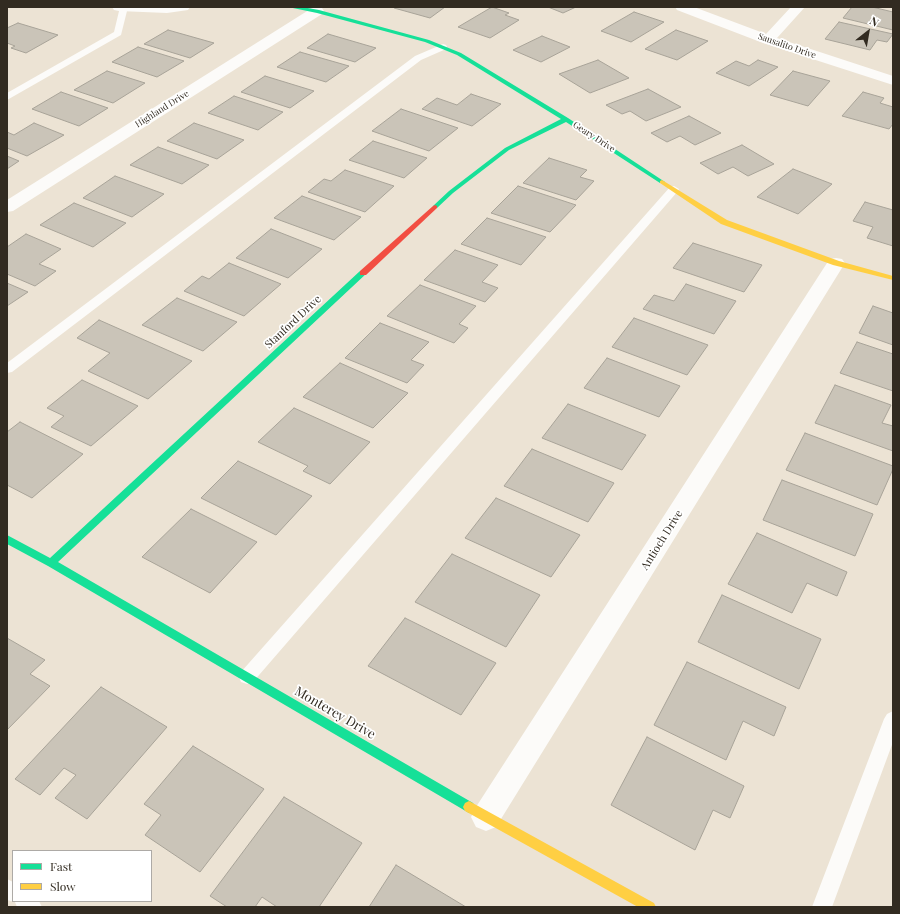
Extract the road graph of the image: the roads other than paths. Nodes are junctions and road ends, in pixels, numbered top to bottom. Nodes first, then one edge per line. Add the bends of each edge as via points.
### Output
1 (119, 7) edge
2 (183, 7) edge
3 (291, 7) edge
4 (682, 7) edge
5 (798, 7) edge
6 (124, 8) edge
7 (317, 11) junction
8 (768, 40) junction
9 (443, 47) junction
10 (893, 81) edge
11 (7, 97) edge
12 (566, 119) junction
13 (674, 189) junction
14 (7, 207) edge
15 (836, 263) junction
16 (893, 278) edge
17 (7, 369) edge
18 (7, 539) edge
19 (52, 563) junction
20 (248, 677) junction
21 (893, 719) edge
22 (486, 817) junction
23 (650, 907) edge
24 (822, 907) edge

1 - 6 street
2 - 6 street
3 - 7 street, Geary Drive
4 - 8 street, Sausalito Drive
5 - 8 street
6 - 11 lane via 118,33
7 - 9 street, Geary Drive
7 - 14 street, Highland Drive
8 - 10 street, Sausalito Drive
9 - 12 street, Geary Drive via 459,54
9 - 17 lane via 418,58
12 - 13 street, Geary Drive
12 - 19 street, Stanford Drive via 506,149 451,192
13 - 15 street, Geary Drive via 724,222
13 - 20 lane
15 - 16 street, Geary Drive
15 - 22 street, Antioch Drive
18 - 19 street, Monterey Drive
19 - 20 street, Monterey Drive
20 - 22 street, Monterey Drive
21 - 24 lane
22 - 23 street, Monterey Drive

